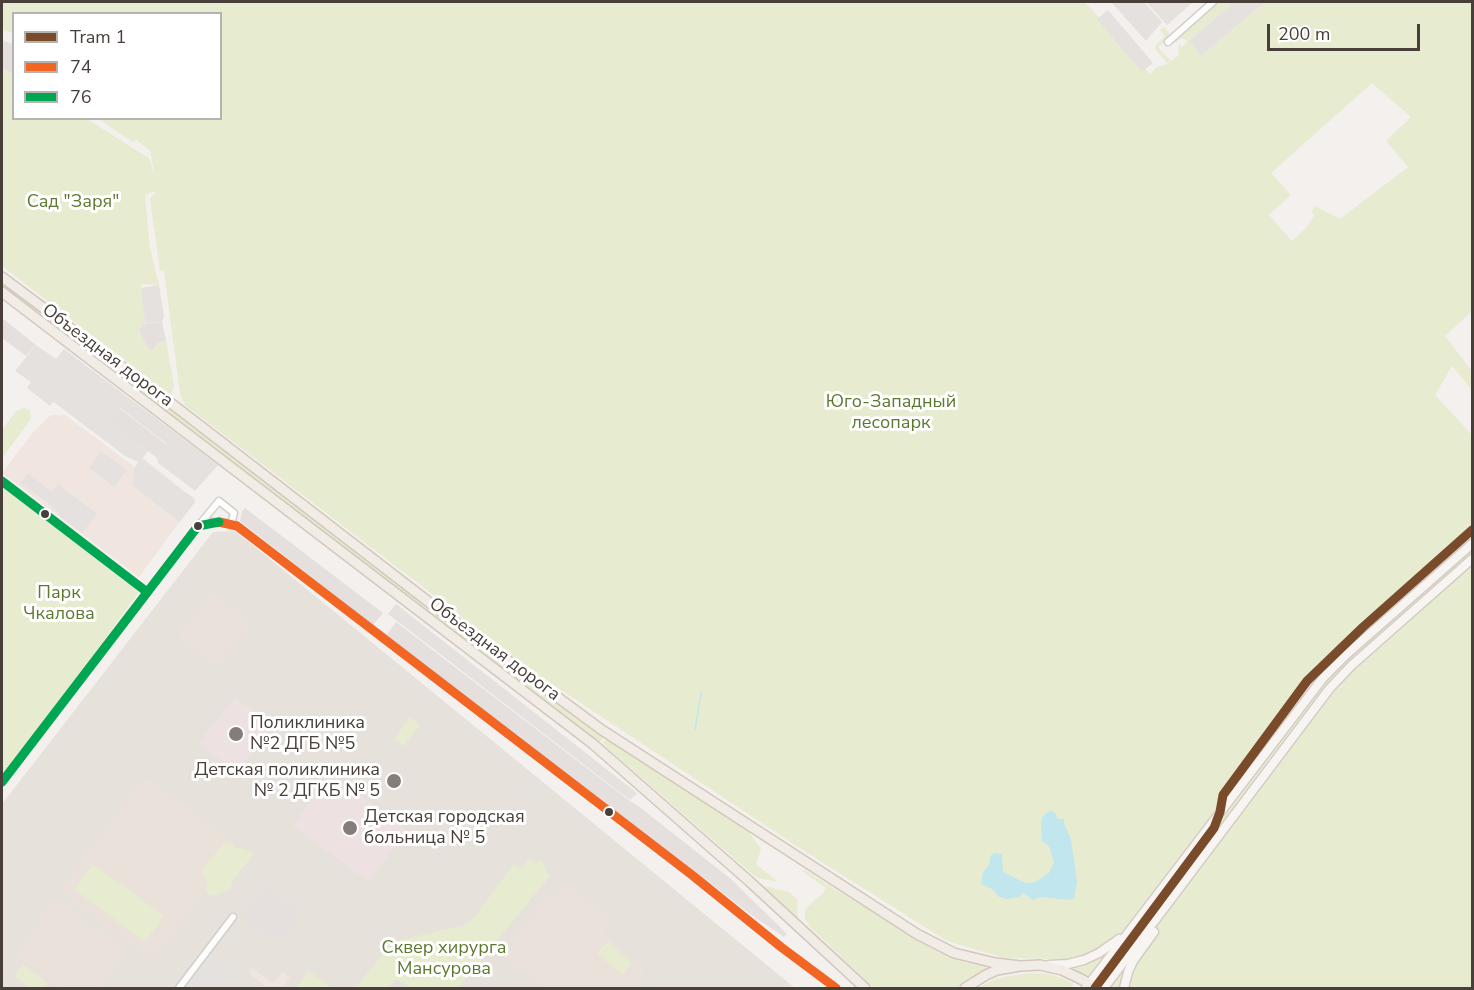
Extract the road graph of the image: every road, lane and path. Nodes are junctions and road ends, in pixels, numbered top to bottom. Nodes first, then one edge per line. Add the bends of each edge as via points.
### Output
1 (1213, 2) edge
2 (1168, 42) dead end
3 (2, 277) edge
4 (2, 291) edge
5 (2, 481) edge
6 (231, 524) junction
7 (198, 526) junction
8 (1473, 544) edge
9 (1473, 559) edge
10 (147, 592) junction
11 (2, 782) edge
12 (1200, 861) junction
13 (233, 918) dead end
14 (1134, 924) junction
15 (1040, 965) junction
16 (1020, 966) junction
17 (1090, 987) edge
18 (179, 988) edge
19 (836, 988) edge
20 (865, 988) edge
21 (966, 988) edge
22 (1104, 988) edge
23 (1124, 988) edge

1 - 2 street
3 - 16 main road, Объездная дорога via 602,730 917,934 954,953
4 - 20 main road, Объездная дорога via 593,744
5 - 10 street
6 - 7 street
6 - 7 street via 234,513 219,501
6 - 19 street via 592,797
7 - 10 street
8 - 14 main road via 1323,678
9 - 12 main road via 1330,688
10 - 11 street
12 - 22 main road
12 - 23 main road via 1133,961
13 - 18 street
14 - 15 main road via 1115,943 1090,957 1068,964
14 - 17 main road
15 - 16 main road
15 - 17 main road via 1062,970
16 - 21 main road via 986,975

